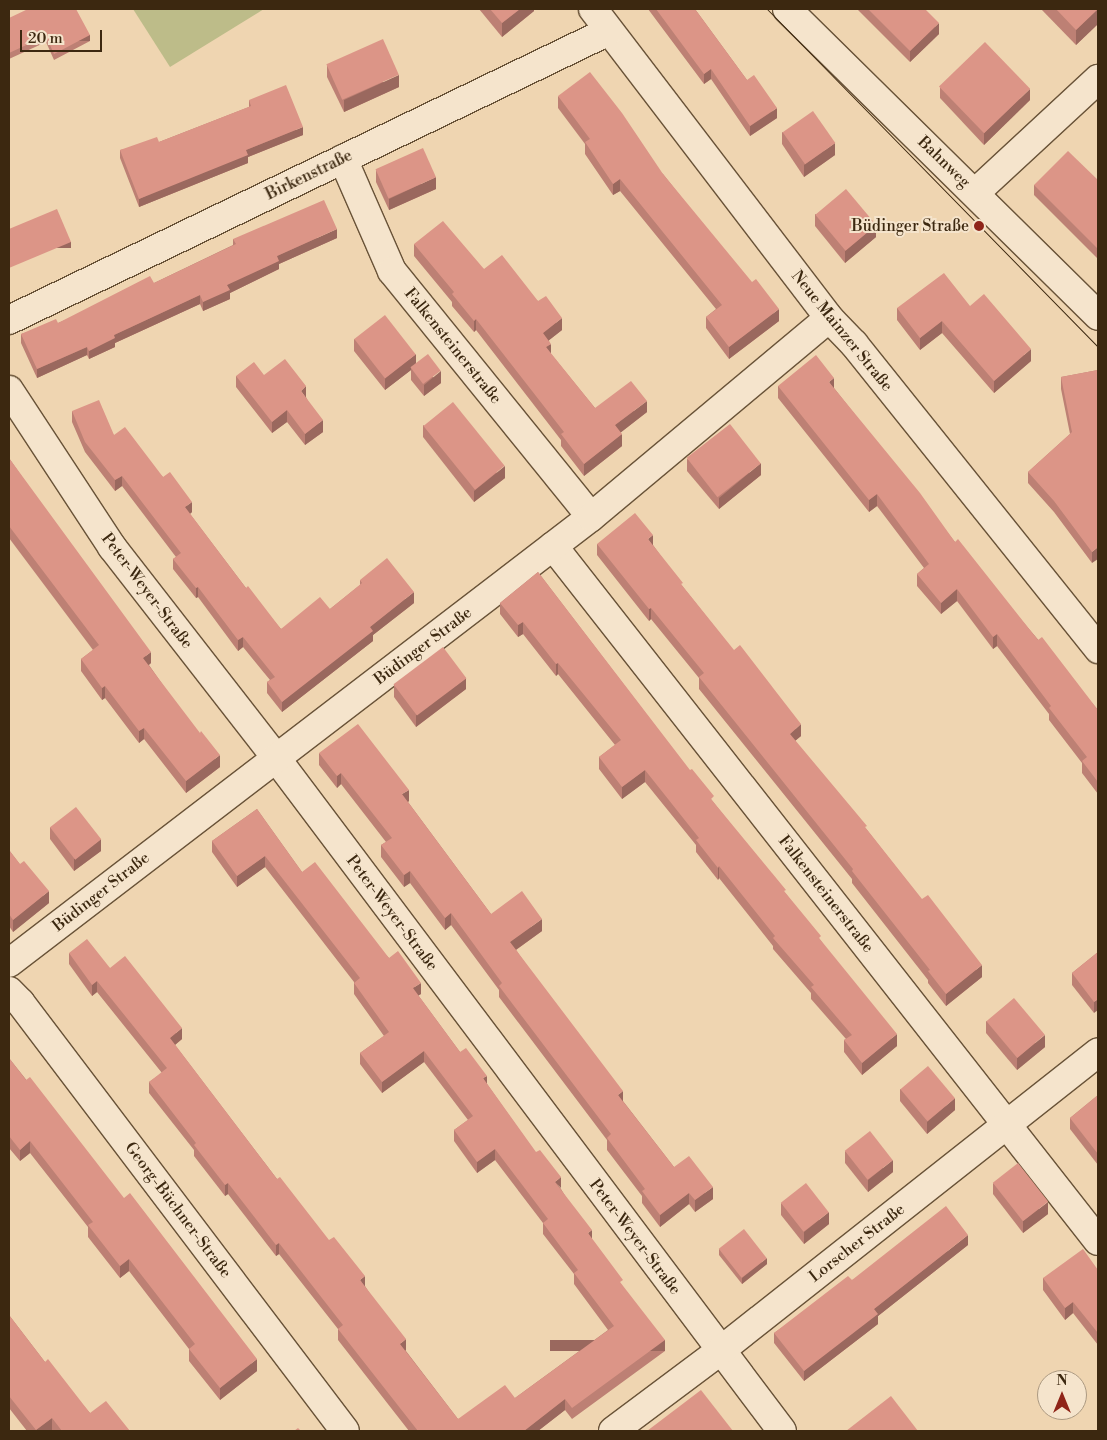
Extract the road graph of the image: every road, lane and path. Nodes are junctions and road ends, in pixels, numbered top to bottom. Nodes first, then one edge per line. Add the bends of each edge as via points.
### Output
1 (593, 9) edge
2 (787, 9) edge
3 (609, 31) junction
4 (1098, 79) edge
5 (343, 159) junction
6 (975, 193) junction
7 (1098, 316) edge
8 (829, 318) junction
9 (9, 320) edge
10 (9, 390) edge
11 (591, 517) junction
12 (554, 546) junction
13 (1098, 649) edge
14 (276, 758) junction
15 (9, 963) edge
16 (9, 991) edge
17 (1098, 1052) edge
18 (1006, 1125) junction
19 (1098, 1241) edge
20 (720, 1351) junction
21 (345, 1431) edge
22 (613, 1431) edge
23 (782, 1431) edge

1 - 3 street, Neue Mainzer Straße
2 - 6 street, Bahnweg
3 - 5 street, Birkenstraße
3 - 8 street, Neue Mainzer Straße
4 - 6 street
5 - 9 street, Birkenstraße
5 - 11 street, Falkensteinerstraße via 392,271
6 - 7 street, Bahnweg
8 - 11 street, Büdinger Straße
8 - 13 street, Neue Mainzer Straße via 854,344
10 - 14 street, Peter-Weyer-Straße via 112,547
11 - 12 street, Büdinger Straße
12 - 14 street, Büdinger Straße
12 - 18 street, Falkensteinerstraße
14 - 15 street, Büdinger Straße
14 - 20 street, Peter-Weyer-Straße
16 - 21 street, Georg-Büchner-Straße
17 - 18 street, Lorscher Straße
18 - 19 street, Falkensteinerstraße
18 - 20 street, Lorscher Straße
20 - 22 street, Lorscher Straße
20 - 23 street, Peter-Weyer-Straße

